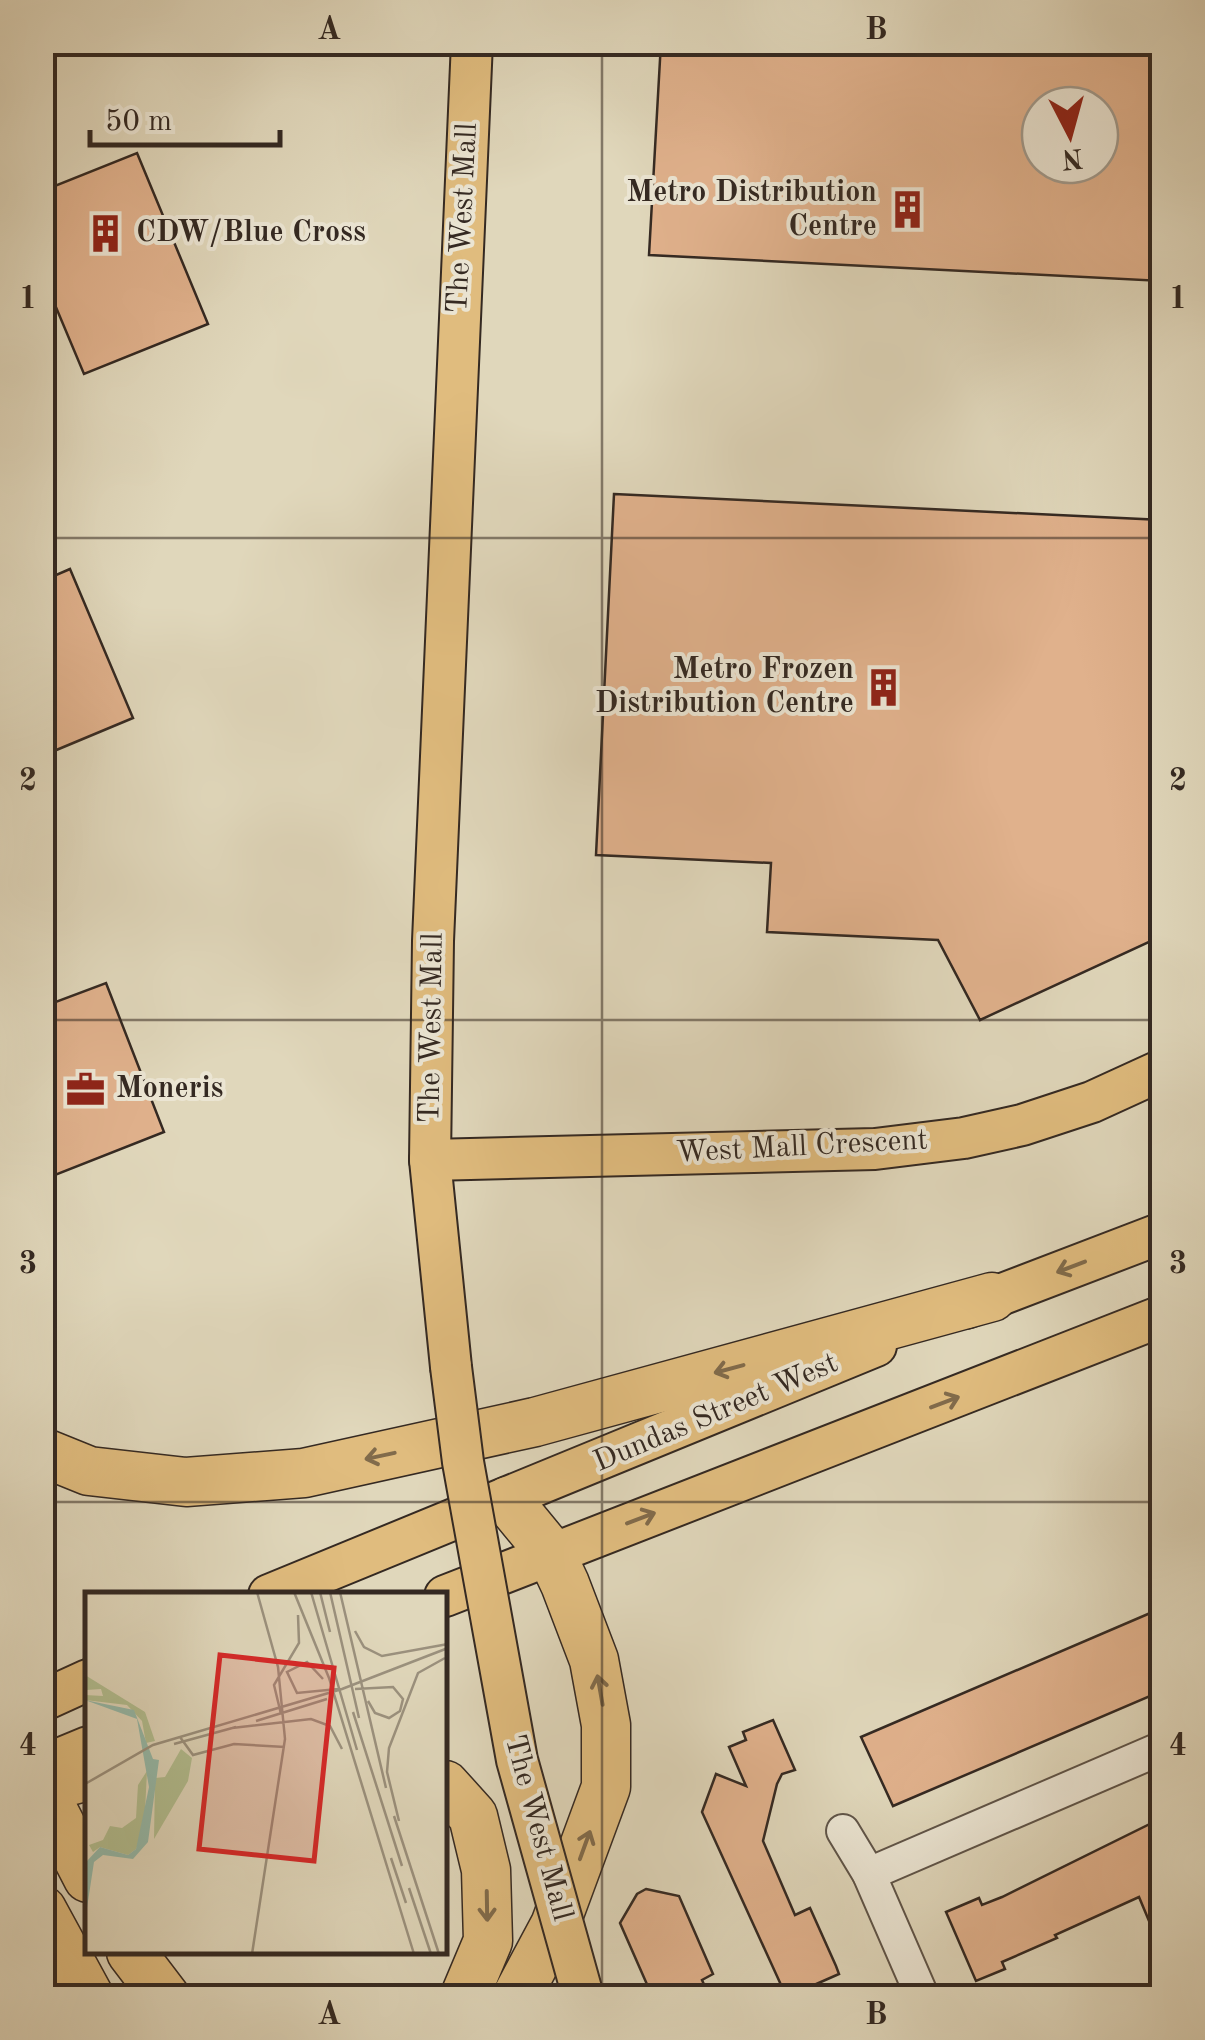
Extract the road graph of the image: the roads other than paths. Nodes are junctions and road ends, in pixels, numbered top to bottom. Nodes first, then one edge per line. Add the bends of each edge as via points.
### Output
1 (472, 42) edge
2 (1162, 1070) edge
3 (430, 1160) junction
4 (1162, 1233) edge
5 (992, 1297) junction
6 (1162, 1316) edge
7 (42, 1452) edge
8 (508, 1501) junction
9 (550, 1552) junction
10 (277, 1592) edge
11 (448, 1595) edge
12 (85, 1681) edge
13 (42, 1701) edge
14 (85, 1748) edge
15 (1162, 1748) edge
16 (42, 1766) edge
17 (85, 1777) edge
18 (42, 1788) edge
19 (448, 1788) edge
20 (843, 1831) dead end
21 (85, 1872) edge
22 (869, 1874) junction
23 (44, 1915) edge
24 (133, 1955) edge
25 (583, 1993) edge
26 (74, 1998) edge
27 (90, 1998) edge
28 (166, 1998) edge
29 (464, 1998) edge
30 (516, 1998) edge
31 (923, 1998) edge

1 - 3 main road, The West Mall via 444,610
2 - 3 main road, West Mall Crescent via 1022,1125 893,1147
3 - 25 main road, The West Mall, bridge via 463,1462 517,1760
4 -> 5 main road, Dundas Street West
5 -> 7 highway via 535,1422 304,1473 186,1482 89,1472
5 - 8 main road, Dundas Street West
9 -> 6 main road
8 - 9 highway
8 - 10 main road, Dundas Street West
9 - 11 main road
30 -> 9 highway via 556,1926 606,1787 606,1725 594,1660
12 - 13 main road
14 - 16 main road
15 - 22 street
17 - 18 highway
18 - 21 highway
19 -> 29 highway via 472,1816 486,1870 488,1940
20 - 22 street
22 - 31 street
23 - 26 highway
23 - 27 highway
24 - 28 highway

